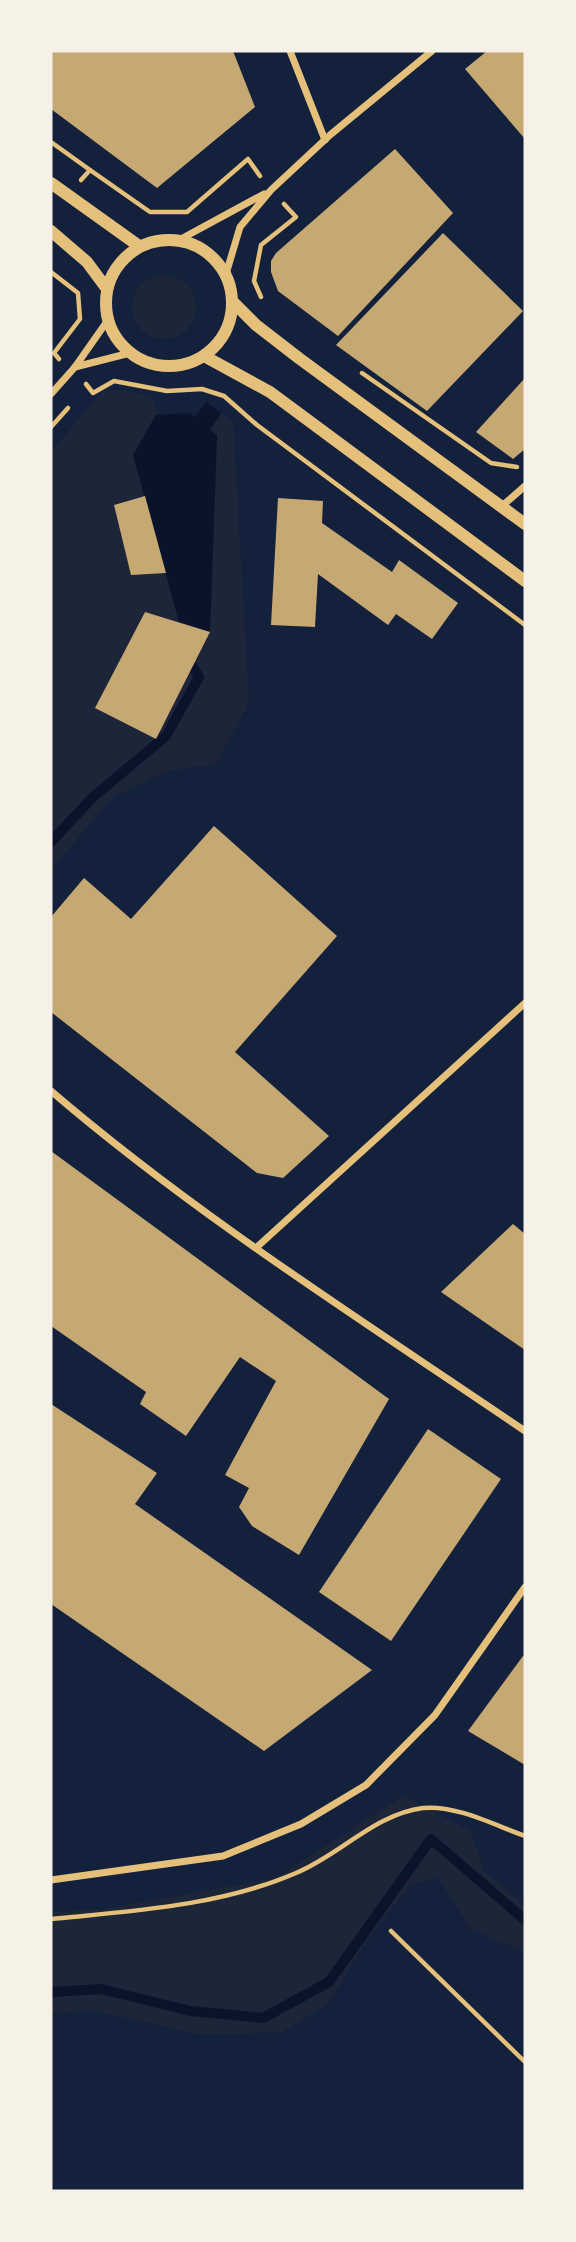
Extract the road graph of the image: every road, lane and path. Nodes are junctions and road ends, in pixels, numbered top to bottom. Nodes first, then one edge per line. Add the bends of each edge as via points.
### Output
1 (290, 51) edge
2 (432, 51) edge
3 (325, 140) junction
4 (90, 170) dead end
5 (51, 183) edge
6 (271, 190) junction
7 (51, 231) edge
8 (179, 240) junction
9 (139, 246) junction
10 (51, 272) edge
11 (226, 274) junction
12 (107, 289) junction
13 (233, 302) junction
14 (266, 307) dead end
15 (108, 320) junction
16 (130, 353) junction
17 (204, 356) junction
18 (73, 369) junction
19 (358, 371) dead end
20 (51, 394) edge
21 (525, 468) edge
22 (525, 486) edge
23 (501, 507) junction
24 (525, 524) edge
25 (525, 581) edge
26 (524, 622) edge
27 (525, 1003) edge
28 (51, 1091) edge
29 (257, 1247) junction
30 (525, 1431) edge
31 (525, 1587) edge
32 (525, 1836) edge
33 (51, 1880) edge
34 (51, 1919) edge
35 (391, 1931) dead end
36 (525, 2062) edge

1 - 3 street
2 - 3 street
3 - 6 street
4 - 6 path via 150,212 187,212 248,159
5 - 9 street
6 - 8 street
6 - 11 street via 240,227
6 - 14 path via 296,217 261,245 254,281
7 - 12 street via 88,262
8 - 9 street
8 - 11 street via 206,252
9 - 12 street via 122,259
10 - 18 path via 78,293 80,319 54,353
11 - 13 street
12 - 15 street
13 - 17 street via 222,338
13 - 23 street via 278,342
15 - 16 street
15 - 18 street
16 - 17 street via 159,366
16 - 18 street
17 - 25 street via 270,392
18 - 20 street
18 - 26 path via 93,393 114,382 167,391 202,389 224,396
19 - 21 path via 491,463
22 - 23 street
23 - 24 street
27 - 29 street
28 - 29 street via 99,1132
29 - 30 street
31 - 33 street via 435,1715 366,1786 301,1824 223,1856
32 - 34 path via 455,1811 425,1808 393,1815 296,1873 251,1888 159,1909
35 - 36 path

